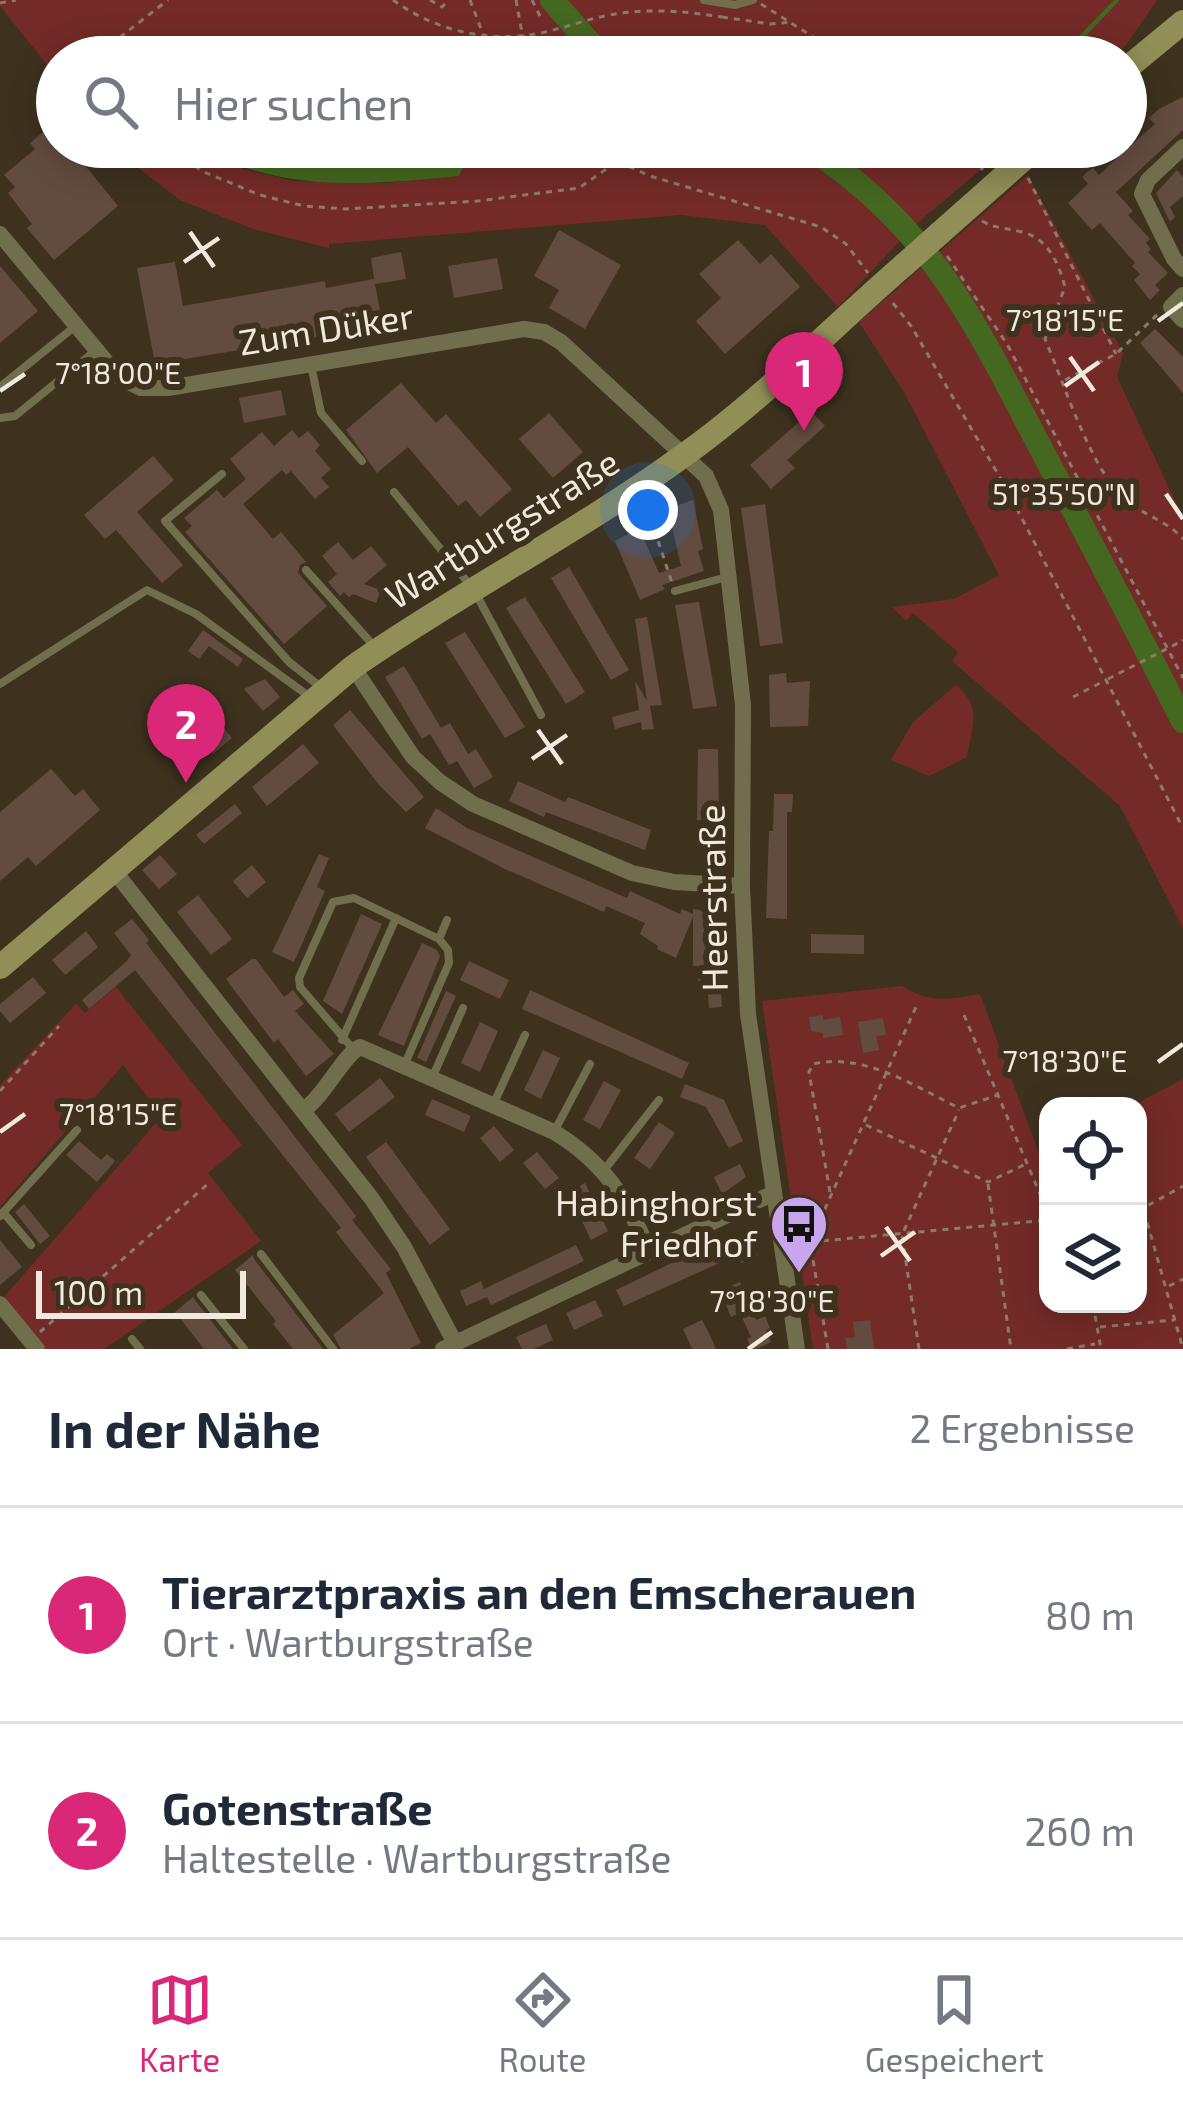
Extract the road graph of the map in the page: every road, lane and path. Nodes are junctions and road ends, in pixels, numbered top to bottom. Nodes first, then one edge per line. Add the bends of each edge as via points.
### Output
1 (16, 0) edge
2 (168, 0) edge
3 (393, 0) edge
4 (430, 0) edge
5 (449, 0) edge
6 (470, 0) edge
7 (516, 0) edge
8 (532, 0) edge
9 (704, 0) edge
10 (753, 0) edge
11 (0, 3) edge
12 (539, 16) dead end
13 (793, 22) junction
14 (1183, 22) edge
15 (122, 36) edge
16 (484, 36) edge
17 (487, 36) edge
18 (523, 36) edge
19 (524, 36) edge
20 (814, 36) edge
21 (1147, 52) edge
22 (1183, 147) edge
23 (198, 168) edge
24 (608, 168) edge
25 (633, 168) edge
26 (1012, 168) edge
27 (1034, 168) edge
28 (970, 206) junction
29 (0, 234) edge
30 (941, 242) junction
31 (859, 261) dead end
32 (1183, 268) edge
33 (879, 286) junction
34 (1179, 307) edge
35 (76, 326) junction
36 (96, 350) junction
37 (1116, 354) junction
38 (311, 364) junction
39 (1063, 381) junction
40 (0, 387) edge
41 (0, 418) edge
42 (685, 455) junction
43 (362, 461) dead end
44 (222, 474) dead end
45 (640, 486) junction
46 (394, 492) dead end
47 (1183, 538) edge
48 (307, 570) dead end
49 (728, 576) junction
50 (474, 590) junction
51 (675, 591) joint
52 (1183, 641) edge
53 (377, 650) junction
54 (353, 667) junction
55 (1183, 678) edge
56 (1108, 679) junction
57 (0, 684) edge
58 (318, 694) junction
59 (1073, 698) dead end
60 (541, 715) dead end
61 (1183, 828) edge
62 (112, 868) junction
63 (742, 886) junction
64 (396, 919) junction
65 (447, 920) dead end
66 (439, 939) junction
67 (0, 967) edge
68 (916, 1006) dead end
69 (463, 1008) dead end
70 (964, 1015) dead end
71 (59, 1026) dead end
72 (525, 1035) dead end
73 (347, 1044) junction
74 (590, 1064) dead end
75 (404, 1066) junction
76 (886, 1073) junction
77 (433, 1078) junction
78 (0, 1090) edge
79 (998, 1095) junction
80 (659, 1100) dead end
81 (494, 1105) junction
82 (959, 1108) junction
83 (304, 1110) junction
84 (863, 1124) junction
85 (77, 1130) dead end
86 (554, 1132) junction
87 (939, 1158) junction
88 (1028, 1164) junction
89 (605, 1169) junction
90 (988, 1182) junction
91 (208, 1183) dead end
92 (1183, 1186) edge
93 (774, 1193) junction
94 (831, 1195) junction
95 (1044, 1205) edge
96 (1147, 1207) edge
97 (2, 1214) edge
98 (1039, 1217) edge
99 (993, 1225) junction
100 (1147, 1229) edge
101 (902, 1235) junction
102 (810, 1242) junction
103 (32, 1245) dead end
104 (782, 1245) junction
105 (649, 1251) junction
106 (261, 1254) dead end
107 (1183, 1279) edge
108 (1167, 1287) junction
109 (201, 1295) dead end
110 (0, 1304) edge
111 (1096, 1313) edge
112 (1175, 1320) junction
113 (1100, 1328) junction
114 (132, 1339) dead end
115 (33, 1345) edge
116 (449, 1346) edge
117 (1099, 1346) edge
118 (140, 1349) edge
119 (244, 1349) edge
120 (333, 1349) edge
121 (797, 1349) edge
122 (828, 1349) edge
123 (919, 1349) edge
124 (1012, 1349) edge
125 (1067, 1349) edge
126 (1183, 1349) edge

1 - 11 path
2 - 15 path
3 - 17 path, bridge via 435,24
4 - 5 path via 442,7
6 - 16 path
7 - 18 path
8 - 12 path
9 - 10 lane
10 - 13 path
13 - 19 path, bridge via 634,12
13 - 20 path
14 - 21 main road
22 - 32 street via 1142,194
23 - 24 path via 260,195 346,209 534,196 579,188
25 - 31 path via 820,227
26 - 28 main road, Wartburgstraße
27 - 37 path
28 - 30 main road, Wartburgstraße
28 - 39 path via 984,224 1035,237 1055,260 1065,287 1045,339
29 - 35 street, Zum Düker
30 - 33 main road, Wartburgstraße, bridge
30 - 55 path via 1007,344
33 - 42 main road, Wartburgstraße
33 - 56 path via 960,405
34 - 37 path
35 - 36 street, Zum Düker
35 - 40 lane
36 - 38 street, Zum Düker via 118,377 141,388
36 - 41 lane via 15,416
37 - 39 path
38 - 42 street, Zum Düker via 544,332
38 - 43 lane via 321,413
39 - 47 path via 1116,490
42 - 45 main road, Wartburgstraße
42 - 49 street, Heerstraße via 716,495
44 - 58 lane via 164,521
45 - 50 main road, Wartburgstraße
45 - 51 path
46 - 50 lane
48 - 53 lane
49 - 51 lane
49 - 63 street, Heerstraße via 742,705
50 - 53 main road, Wartburgstraße
50 - 60 lane
52 - 56 path, bridge
53 - 54 main road, Wartburgstraße
54 - 58 main road, Wartburgstraße
54 - 63 street via 413,757 473,804 632,873
56 - 59 path
56 - 61 path
57 - 58 lane via 147,590
58 - 62 main road, Wartburgstraße
62 - 67 main road, Wartburgstraße
62 - 83 street
63 - 93 street, Heerstraße via 748,1014
64 - 66 lane
64 - 73 lane
64 - 73 lane via 354,898 333,902 299,978
65 - 66 lane
66 - 75 lane via 449,963
68 - 76 path
69 - 77 lane
70 - 79 path
71 - 78 path
72 - 81 lane
73 - 75 street
73 - 83 street via 332,1083
74 - 86 lane
75 - 77 street
76 - 82 path
76 - 84 path
76 - 94 path via 844,1061 814,1064 809,1072
77 - 81 street
79 - 82 path
79 - 88 path
80 - 89 lane
81 - 86 street
82 - 87 path
83 - 116 street via 404,1247
84 - 87 path
84 - 94 path
85 - 97 lane
86 - 89 street
87 - 90 path
87 - 101 path
88 - 90 path
88 - 95 path
89 - 105 street
90 - 99 path
91 - 115 path
92 - 96 path
93 - 104 street, Heerstraße
93 - 105 street
94 - 102 path
97 - 103 lane
98 - 99 path
99 - 101 path
99 - 124 path
100 - 108 path
101 - 102 path
101 - 123 path
102 - 104 path
102 - 122 path
104 - 121 street, Heerstraße
105 - 116 street
106 - 120 lane
107 - 108 path
108 - 112 path
109 - 119 lane
110 - 115 street
111 - 113 path
112 - 113 path
112 - 126 path
113 - 117 path
114 - 118 lane
117 - 125 path

